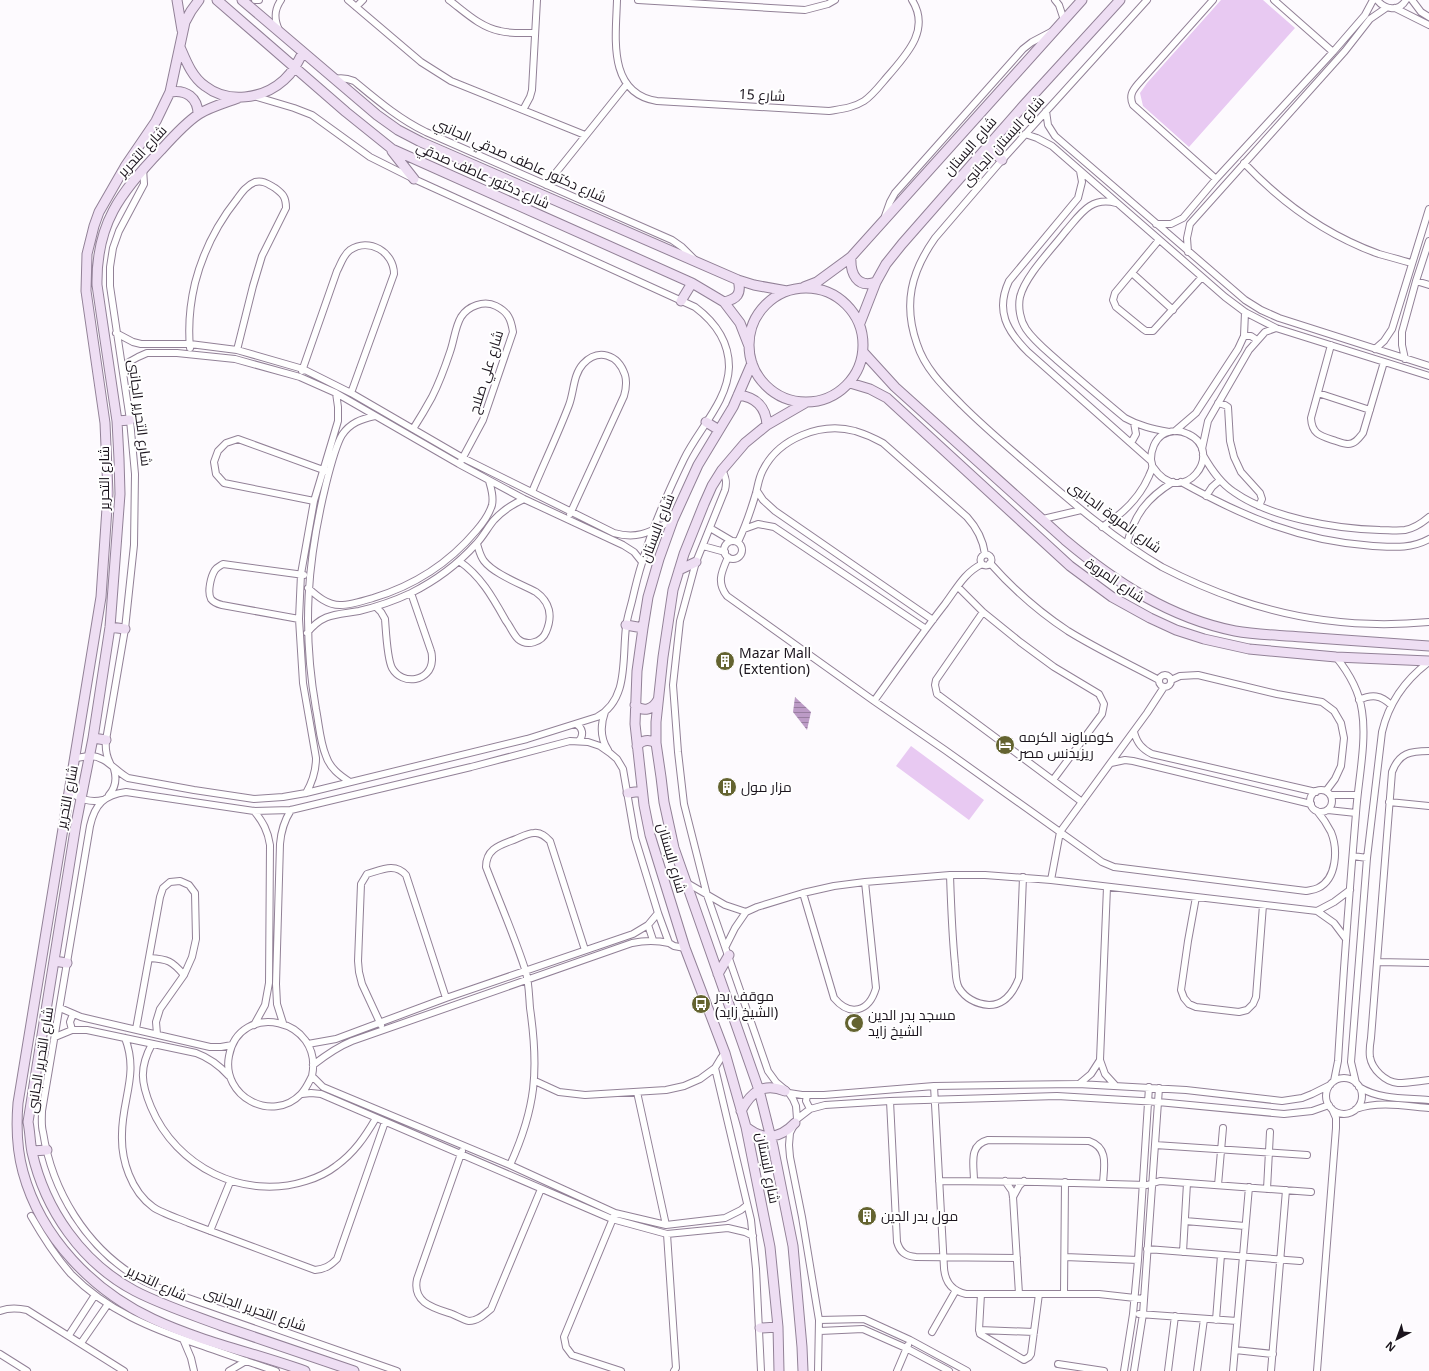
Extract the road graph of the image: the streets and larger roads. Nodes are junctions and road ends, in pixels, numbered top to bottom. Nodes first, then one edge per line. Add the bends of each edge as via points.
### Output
1 (177, 0) edge
2 (199, 0) edge
3 (217, 0) edge
4 (244, 0) edge
5 (255, 0) edge
6 (259, 0) edge
7 (281, 0) edge
8 (348, 0) edge
9 (363, 0) edge
10 (449, 0) edge
11 (537, 0) edge
12 (617, 0) edge
13 (638, 0) edge
14 (835, 0) edge
15 (912, 0) edge
16 (1055, 0) edge
17 (1082, 0) edge
18 (1120, 0) edge
19 (1147, 0) edge
20 (1212, 0) edge
21 (1274, 0) edge
22 (1373, 0) edge
23 (1377, 0) edge
24 (1406, 0) edge
25 (1412, 0) edge
26 (683, 1) edge
27 (356, 7) junction
28 (1386, 8) junction
29 (1395, 8) junction
30 (1367, 12) junction
31 (1429, 17) edge
32 (1372, 18) junction
33 (1064, 20) junction
34 (1429, 25) edge
35 (280, 32) junction
36 (535, 33) junction
37 (182, 35) junction
38 (180, 47) junction
39 (303, 52) junction
40 (1333, 52) junction
41 (295, 68) junction
42 (334, 79) junction
43 (627, 84) junction
44 (170, 92) junction
45 (252, 95) junction
46 (238, 98) junction
47 (523, 110) junction
48 (1046, 111) junction
49 (198, 114) junction
50 (1025, 134) junction
51 (585, 135) junction
52 (1256, 137) junction
53 (1060, 141) junction
54 (1262, 143) junction
55 (988, 147) junction
56 (1054, 148) junction
57 (392, 149) junction
58 (1002, 160) junction
59 (1244, 163) junction
60 (144, 168) junction
61 (1080, 171) junction
62 (414, 179) junction
63 (1216, 179) junction
64 (546, 185) junction
65 (1076, 200) junction
66 (1117, 203) junction
67 (1088, 207) junction
68 (1429, 209) edge
69 (1143, 213) junction
70 (1183, 218) junction
71 (1136, 220) junction
72 (1155, 224) junction
73 (1190, 224) junction
74 (1420, 235) junction
75 (1429, 239) edge
76 (1160, 240) junction
77 (1188, 252) junction
78 (851, 257) junction
79 (697, 263) junction
80 (1411, 263) junction
81 (1132, 273) junction
82 (1202, 277) junction
83 (738, 280) junction
84 (1416, 280) junction
85 (876, 282) junction
86 (692, 283) junction
87 (1429, 285) edge
88 (804, 287) junction
89 (787, 291) junction
90 (682, 301) junction
91 (724, 302) junction
92 (1173, 310) junction
93 (1245, 312) junction
94 (910, 316) joint
95 (860, 323) junction
96 (1299, 324) junction
97 (1276, 328) junction
98 (1390, 332) junction
99 (116, 333) junction
100 (1296, 334) junction
101 (1244, 336) junction
102 (1402, 336) junction
103 (1257, 340) junction
104 (190, 344) junction
105 (1331, 345) junction
106 (749, 346) junction
107 (1375, 349) junction
108 (237, 350) junction
109 (191, 353) junction
110 (864, 353) junction
111 (1405, 358) junction
112 (1384, 362) junction
113 (752, 363) junction
114 (1429, 366) edge
115 (303, 369) junction
116 (123, 370) junction
117 (1429, 376) edge
118 (300, 377) junction
119 (850, 384) junction
120 (351, 392) junction
121 (336, 393) junction
122 (1318, 393) junction
123 (738, 395) junction
124 (805, 402) junction
125 (1218, 403) junction
126 (1370, 410) junction
127 (375, 416) junction
128 (130, 420) junction
129 (117, 421) junction
130 (706, 422) junction
131 (1134, 423) junction
132 (767, 425) junction
133 (413, 429) junction
134 (719, 430) junction
135 (1172, 431) junction
136 (1131, 443) junction
137 (1203, 452) junction
138 (463, 458) junction
139 (459, 464) junction
140 (1152, 464) junction
141 (322, 470) junction
142 (722, 470) junction
143 (329, 472) junction
144 (1220, 480) junction
145 (489, 481) junction
146 (1173, 482) junction
147 (1181, 482) junction
148 (532, 492) junction
149 (757, 492) junction
150 (108, 493) junction
151 (120, 494) junction
152 (1206, 496) junction
153 (524, 499) junction
154 (314, 501) junction
155 (1259, 506) junction
156 (1081, 510) junction
157 (571, 511) junction
158 (1429, 517) edge
159 (567, 519) junction
160 (1043, 519) junction
161 (673, 520) junction
162 (1102, 526) junction
163 (710, 528) junction
164 (744, 529) junction
165 (653, 530) junction
166 (1429, 539) edge
167 (735, 542) junction
168 (477, 544) junction
169 (1127, 544) junction
170 (703, 546) junction
171 (726, 554) junction
172 (985, 554) junction
173 (846, 560) junction
174 (459, 561) junction
175 (642, 562) junction
176 (696, 562) junction
177 (990, 563) junction
178 (982, 564) junction
179 (680, 570) junction
180 (839, 570) junction
181 (431, 572) junction
182 (301, 574) junction
183 (309, 575) junction
184 (435, 580) junction
185 (958, 587) junction
186 (308, 588) junction
187 (411, 593) junction
188 (376, 607) junction
189 (983, 612) junction
190 (299, 619) junction
191 (933, 620) junction
192 (1429, 622) edge
193 (626, 625) junction
194 (110, 627) junction
195 (643, 628) junction
196 (125, 629) junction
197 (926, 630) junction
198 (1235, 631) junction
199 (307, 633) junction
200 (1233, 646) junction
201 (1429, 646) edge
202 (1336, 656) junction
203 (1429, 661) edge
204 (1159, 680) junction
205 (1171, 680) junction
206 (1164, 686) junction
207 (659, 698) junction
208 (1359, 700) junction
209 (874, 701) junction
210 (635, 705) junction
211 (1391, 705) junction
212 (605, 712) junction
213 (576, 724) junction
214 (1134, 732) junction
215 (93, 738) junction
216 (106, 740) junction
217 (579, 741) junction
218 (656, 743) junction
219 (322, 744) junction
220 (314, 746) junction
221 (637, 746) junction
222 (610, 752) junction
223 (1429, 752) edge
224 (90, 756) junction
225 (460, 756) junction
226 (74, 758) junction
227 (1111, 763) junction
228 (112, 766) junction
229 (463, 769) junction
230 (1222, 769) junction
231 (1053, 780) junction
232 (350, 782) junction
233 (1219, 782) junction
234 (194, 790) junction
235 (642, 791) junction
236 (69, 792) junction
237 (1316, 792) junction
238 (306, 793) junction
239 (628, 793) junction
240 (1328, 793) junction
241 (1357, 795) junction
242 (81, 799) junction
243 (104, 799) junction
244 (192, 802) junction
245 (1082, 802) junction
246 (1389, 802) junction
247 (1311, 804) junction
248 (1429, 806) edge
249 (291, 810) junction
250 (1328, 810) junction
251 (254, 811) junction
252 (1317, 811) junction
253 (1356, 813) junction
254 (1060, 832) junction
255 (1353, 856) junction
256 (1367, 858) junction
257 (950, 875) junction
258 (1023, 878) junction
259 (1051, 880) junction
260 (686, 882) junction
261 (865, 882) junction
262 (1107, 887) junction
263 (1350, 890) junction
264 (802, 893) junction
265 (707, 895) junction
266 (1196, 897) junction
267 (1263, 905) junction
268 (1317, 911) junction
269 (746, 912) junction
270 (658, 913) junction
271 (648, 925) junction
272 (269, 926) junction
273 (278, 927) junction
274 (1346, 939) junction
275 (653, 940) junction
276 (669, 943) junction
277 (685, 948) junction
278 (585, 950) junction
279 (727, 950) junction
280 (149, 958) junction
281 (54, 961) junction
282 (1377, 962) junction
283 (1429, 963) edge
284 (68, 964) junction
285 (525, 971) junction
286 (718, 974) junction
287 (184, 975) junction
288 (527, 980) junction
289 (446, 998) junction
290 (60, 1008) junction
291 (73, 1014) junction
292 (283, 1023) junction
293 (379, 1023) junction
294 (254, 1025) junction
295 (136, 1029) junction
296 (72, 1030) junction
297 (383, 1030) junction
298 (157, 1034) junction
299 (55, 1038) junction
300 (126, 1038) junction
301 (323, 1042) junction
302 (152, 1044) junction
303 (308, 1044) junction
304 (232, 1045) junction
305 (327, 1053) junction
306 (725, 1053) junction
307 (1100, 1060) junction
308 (1338, 1061) junction
309 (1351, 1062) junction
310 (313, 1065) junction
311 (715, 1068) junction
312 (230, 1076) junction
313 (312, 1076) junction
314 (130, 1077) junction
315 (142, 1078) junction
316 (1429, 1080) edge
317 (535, 1081) junction
318 (1332, 1083) junction
319 (1078, 1084) junction
320 (1115, 1085) junction
321 (1358, 1085) junction
322 (934, 1086) junction
323 (323, 1087) junction
324 (1149, 1087) junction
325 (1159, 1088) junction
326 (759, 1090) junction
327 (637, 1092) junction
328 (787, 1092) junction
329 (302, 1094) junction
330 (321, 1094) junction
331 (1374, 1094) junction
332 (807, 1095) junction
333 (1240, 1095) junction
334 (935, 1100) junction
335 (1429, 1100) edge
336 (890, 1102) junction
337 (1148, 1102) junction
338 (1158, 1102) junction
339 (1375, 1105) junction
340 (1330, 1107) junction
341 (1429, 1108) edge
342 (810, 1109) junction
343 (1239, 1109) junction
344 (1355, 1110) junction
345 (741, 1111) junction
346 (376, 1118) junction
347 (796, 1121) junction
348 (385, 1122) junction
349 (746, 1127) junction
350 (1223, 1128) dead end
351 (1270, 1132) dead end
352 (770, 1137) junction
353 (1155, 1145) junction
354 (464, 1146) junction
355 (47, 1150) junction
356 (1221, 1150) junction
357 (32, 1151) junction
358 (1269, 1152) junction
359 (461, 1154) junction
360 (1307, 1155) dead end
361 (790, 1157) junction
362 (775, 1159) junction
363 (510, 1165) junction
364 (939, 1181) junction
365 (974, 1181) junction
366 (1005, 1181) junction
367 (1024, 1181) junction
368 (230, 1182) junction
369 (1065, 1182) junction
370 (1103, 1183) junction
371 (1188, 1183) junction
372 (1152, 1184) junction
373 (1143, 1185) junction
374 (1218, 1185) junction
375 (1249, 1187) junction
376 (541, 1189) junction
377 (1267, 1189) junction
378 (1286, 1190) junction
379 (1311, 1192) dead end
380 (1013, 1197) junction
381 (747, 1204) junction
382 (30, 1216) dead end
383 (614, 1216) junction
384 (725, 1218) junction
385 (1185, 1221) junction
386 (666, 1225) junction
387 (1245, 1226) junction
388 (728, 1228) junction
389 (210, 1231) junction
390 (667, 1234) junction
391 (753, 1236) junction
392 (73, 1238) junction
393 (62, 1246) junction
394 (1147, 1249) junction
395 (1184, 1252) junction
396 (1221, 1255) junction
397 (943, 1256) junction
398 (1065, 1256) junction
399 (1243, 1256) junction
400 (1017, 1258) junction
401 (1280, 1259) junction
402 (1138, 1260) junction
403 (1300, 1261) dead end
404 (956, 1290) junction
405 (174, 1293) junction
406 (981, 1294) junction
407 (1019, 1294) junction
408 (1039, 1294) junction
409 (1064, 1294) junction
410 (95, 1295) junction
411 (1134, 1298) junction
412 (1144, 1299) junction
413 (108, 1304) junction
414 (169, 1306) junction
415 (0, 1311) edge
416 (1133, 1314) junction
417 (1143, 1314) junction
418 (1175, 1316) junction
419 (1204, 1319) junction
420 (819, 1320) junction
421 (864, 1320) junction
422 (1216, 1320) junction
423 (1237, 1321) junction
424 (153, 1324) junction
425 (778, 1327) junction
426 (760, 1328) junction
427 (863, 1329) junction
428 (979, 1330) junction
429 (820, 1331) junction
430 (932, 1332) dead end
431 (1034, 1332) junction
432 (69, 1335) junction
433 (183, 1339) junction
434 (910, 1340) junction
435 (81, 1343) junction
436 (317, 1344) junction
437 (906, 1348) junction
438 (1234, 1350) junction
439 (0, 1354) edge
440 (1272, 1354) junction
441 (312, 1357) junction
442 (246, 1361) junction
443 (1058, 1364) dead end
444 (291, 1369) edge
445 (27, 1371) edge
446 (124, 1371) edge
447 (194, 1371) edge
448 (229, 1371) edge
449 (276, 1371) edge
450 (305, 1371) edge
451 (354, 1371) edge
452 (396, 1371) edge
453 (621, 1371) edge
454 (674, 1371) edge
455 (762, 1371) edge
456 (779, 1371) edge
457 (802, 1371) edge
458 (818, 1371) edge
459 (897, 1371) edge
460 (949, 1371) edge
461 (967, 1371) edge
462 (1104, 1371) edge
463 (1124, 1371) edge
464 (1134, 1371) edge
465 (1168, 1371) edge
466 (1197, 1371) edge
467 (1233, 1371) edge
468 (1271, 1371) edge
469 (1317, 1371) edge

1 - 37 street
2 - 37 street via 190,11
3 - 41 street, شارع دكتور عاطف صدقي
4 - 35 street, شارع دكتور عاطف صدقي
5 - 6 street
7 - 35 street via 275,14
8 - 27 street
9 - 27 street
10 - 36 street via 486,27 500,31
11 - 36 street
12 - 43 street, شارع 15 via 616,53 620,72
13 - 26 street
14 - 26 street via 805,10
15 - 43 street, شارع 15 via 918,20 917,36 910,51 865,100 848,109 829,111 657,101 638,94
16 - 33 street
17 - 33 street, شارع البستان
18 - 55 street, شارع البستان
19 - 48 street, شارع البستان الجانبى
20 - 63 street via 1133,89 1130,100
21 - 40 street
22 - 30 street
23 - 28 street
24 - 29 street
25 - 31 street via 1421,12
27 - 47 street via 435,72
28 - 29 street
28 - 32 street
29 - 34 street
30 - 32 street
30 - 40 street
32 - 54 street
33 - 78 street, شارع البستان
35 - 39 street, شارع دكتور عاطف صدقي
36 - 47 street via 532,90
37 - 38 street, شارع التحرير
38 - 44 street, شارع التحرير
38 - 46 street via 191,71 204,86 221,96
39 - 41 street
39 - 42 street, شارع دكتور عاطف صدقي
40 - 52 street
41 - 45 street via 277,86
41 - 57 street, شارع دكتور عاطف صدقي
42 - 64 street, شارع دكتور عاطف صدقي الجانبي via 341,77 354,81 413,126
42 - 79 street, شارع دكتور عاطف صدقي via 377,115 421,142
43 - 51 street
44 - 49 street via 188,94 196,102
44 - 150 street, شارع التحرير via 156,122 126,165 99,212 87,254 86,290 105,423
45 - 46 street
45 - 62 street via 312,115 370,157
46 - 49 street, شارع التحرير
47 - 51 street
48 - 50 street, شارع البستان الجانبى
48 - 53 street via 1049,129
49 - 60 street, شارع التحرير
50 - 56 street
50 - 58 street, شارع البستان الجانبى
51 - 64 street
52 - 54 street
52 - 63 street
53 - 56 street
53 - 69 street
54 - 59 street
55 - 58 street
55 - 85 street, شارع البستان via 902,244
56 - 61 street
57 - 62 street
57 - 86 street, شارع دكتور عاطف صدقي
58 - 94 street, شارع البستان الجانبى via 925,252 913,280
59 - 73 street
59 - 80 street via 1280,197 1316,224 1347,241
60 - 99 street, شارع التحرير الجانبى via 144,184 119,231 113,248 110,286
60 - 129 street, شارع التحرير via 129,184 109,219 97,268 99,302
61 - 65 street via 1081,188
61 - 66 street
62 - 90 street
63 - 70 street
64 - 79 street, شارع دكتور عاطف صدقي الجانبي via 672,240 682,246
65 - 67 street via 1085,202
65 - 136 street via 1009,281 1003,300 1003,312 1006,324 1019,343
66 - 67 street via 1101,202
66 - 71 street
67 - 131 street via 1030,276 1021,296 1021,318 1025,328 1040,345
68 - 74 street
69 - 71 street
69 - 72 street
70 - 72 street via 1171,224
70 - 73 street
71 - 76 street
72 - 77 street
73 - 77 street
74 - 75 street
74 - 80 street
75 - 84 street
76 - 81 street
76 - 82 street
77 - 96 street via 1244,300 1270,314
78 - 85 street via 855,277 865,283
78 - 88 street, شارع البستان via 817,282
79 - 83 street, شارع دكتور عاطف صدقي
80 - 98 street
81 - 92 street
81 - 92 street via 1114,296 1116,307 1143,329 1150,331 1156,329
82 - 92 street
82 - 93 street
83 - 89 street, شارع دكتور عاطف صدقي
83 - 91 street via 738,295
84 - 87 street
84 - 102 street
85 - 95 street, شارع البستان
86 - 90 street
86 - 91 street, شارع دكتور عاطف صدقي
88 - 89 street
88 - 95 street via 821,289 837,296 850,308
89 - 106 street via 763,306 750,332
90 - 130 street via 706,315 716,326 727,353 727,382 722,396
91 - 106 street, شارع دكتور عاطف صدقي via 740,323
93 - 97 street
93 - 101 street
94 - 156 street, شارع المروة الجانبى via 917,346 933,375 984,427
95 - 110 street
96 - 100 street
96 - 107 street
97 - 100 street
97 - 103 street via 1265,332
98 - 102 street
98 - 107 street
99 - 104 street via 142,344
99 - 116 street, شارع التحرير الجانبى
100 - 105 street
101 - 103 street via 1251,336
101 - 135 street via 1196,413
102 - 111 street
103 - 125 street
104 - 108 street
104 - 108 street via 192,301 200,265 208,245 221,221 247,186 268,183 283,194 286,208 262,256
104 - 109 street
105 - 112 street
105 - 122 street
106 - 113 street
107 - 111 street
108 - 115 street
109 - 116 street via 147,353 129,362
109 - 118 street via 235,359
110 - 119 street via 859,369
110 - 160 street, شارع المروة via 895,387
111 - 114 street
112 - 117 street
112 - 126 street
113 - 123 street, شارع البستان
113 - 124 street via 760,378 772,391 787,399
115 - 118 street
115 - 120 street
115 - 120 street via 344,256 352,248 362,246 380,249 392,261 394,274
116 - 128 street, شارع التحرير الجانبى
118 - 121 street
119 - 124 street via 829,398
119 - 200 street, شارع المروة via 879,393 894,403 1056,554 1098,588 1141,614 1176,630
120 - 133 street
121 - 127 street
121 - 141 street via 338,421
122 - 126 street
122 - 126 street via 1311,418 1315,432 1321,436 1348,444 1354,442 1363,433
123 - 132 street via 746,396 760,404 767,418
123 - 134 street, شارع البستان
124 - 132 street, شارع البستان
125 - 137 street via 1208,421
125 - 155 street via 1228,407 1229,433 1234,457 1241,472 1260,493 1262,499
127 - 139 street
127 - 143 street via 361,419 341,436
128 - 129 street
128 - 196 street, شارع التحرير الجانبى via 136,474 134,545
129 - 151 street, شارع التحرير
130 - 134 street
130 - 165 street via 685,458
131 - 135 street via 1152,429
131 - 136 street via 1136,434
132 - 142 street, شارع البستان via 745,443
133 - 138 street
133 - 138 street, شارع علي صلاح via 432,396 461,318 475,305 494,304 504,310 511,320 513,332 483,420
134 - 161 street, شارع البستان via 698,465
135 - 137 street via 1184,431 1192,435
135 - 140 street via 1162,435 1153,446
136 - 140 street
137 - 144 street via 1209,466
137 - 147 street via 1200,470 1195,476
138 - 139 street, شارع علي صلاح
138 - 148 street
139 - 145 street
140 - 146 street via 1158,474
140 - 162 street via 1147,481 1133,501 1116,518
141 - 143 street
141 - 154 street
141 - 154 street via 238,439 226,443 218,451 214,462 216,474 224,483
142 - 163 street via 727,483
142 - 179 street, شارع البستان via 712,486 690,536
143 - 183 street
144 - 152 street
144 - 155 street via 1234,492
145 - 153 street
145 - 181 street via 492,504 488,514 470,538
146 - 147 street
146 - 169 street via 1143,507 1130,530
147 - 152 street
148 - 157 street
148 - 157 street via 570,403 577,373 582,365 596,356 604,354 613,358 625,375 624,396
149 - 164 street
149 - 172 street via 768,461 783,445 807,433 822,430 854,431 883,443 967,517 981,537
149 - 173 street via 770,508
150 - 151 street
150 - 226 street, شارع التحرير via 101,597
151 - 194 street, شارع التحرير
152 - 166 street via 1252,519 1297,534 1345,544 1402,547
153 - 159 street
153 - 168 street via 503,511
154 - 182 street
155 - 158 street via 1310,521 1366,529 1404,530 1418,525
156 - 160 street
156 - 162 street, شارع المروة الجانبى
157 - 159 street
157 - 165 street via 624,536 644,534
159 - 175 street via 624,545
160 - 198 street, شارع المروة via 1117,581 1190,617
161 - 165 street
161 - 195 street, شارع البستان via 653,578
162 - 169 street, شارع المروة الجانبى
163 - 167 street
163 - 170 street
164 - 167 street
164 - 180 street via 758,524 774,527
165 - 175 street
167 - 171 street via 726,545
167 - 171 street via 742,548 741,553 736,558
168 - 174 street
168 - 174 street via 484,562 491,569 536,592 547,602 550,618 545,635 540,640 528,643 518,638 485,585
169 - 192 street, شارع المروة الجانبى via 1162,567 1200,585 1279,611 1346,623
170 - 171 street
170 - 176 street
171 - 209 street via 720,581 727,596
172 - 177 street via 991,558
172 - 178 street via 981,558
173 - 180 street
173 - 191 street
174 - 184 street
175 - 193 street
176 - 179 street
176 - 265 street via 680,621 673,685 684,804
177 - 178 street
177 - 204 street via 1021,595 1055,622 1092,645
178 - 185 street via 968,573
179 - 207 street, شارع البستان via 670,605
180 - 197 street
181 - 184 street
181 - 186 street via 387,594 340,605 322,599
182 - 183 street
182 - 190 street
182 - 190 street via 223,564 213,574 209,593 216,604 222,606
183 - 186 street
184 - 187 street
185 - 189 street
185 - 191 street
186 - 199 street
187 - 188 street
187 - 188 street via 432,660 429,670 419,678 404,679 396,674 391,666 385,619
188 - 199 street via 330,615 321,619
189 - 231 street via 936,680 935,690 941,698
189 - 231 street via 1037,655 1095,690 1103,698 1102,714
190 - 220 street via 303,682
191 - 197 street
193 - 195 street
193 - 212 street via 621,688
194 - 196 street
194 - 215 street, شارع التحرير
195 - 210 street, شارع البستان
196 - 216 street, شارع التحرير الجانبى
197 - 209 street
198 - 200 street
198 - 201 street, شارع المروة
199 - 219 street via 312,685
200 - 202 street, شارع المروة
202 - 203 street, شارع المروة
202 - 208 street via 1350,676
203 - 211 street via 1407,681
204 - 205 street via 1164,675
204 - 206 street
205 - 206 street via 1168,686
205 - 240 street via 1198,675 1322,702 1334,711 1342,723 1344,738 1341,766
206 - 214 street
207 - 210 street via 650,709 642,710
207 - 218 street, شارع البستان
208 - 211 street via 1372,696 1380,697
208 - 241 street via 1363,733
209 - 254 street
210 - 221 street, شارع البستان
211 - 256 street via 1382,732
212 - 213 street
212 - 222 street via 601,733
213 - 217 street via 582,730
213 - 225 street
214 - 227 street
214 - 230 street via 1140,745 1152,754
215 - 216 street
215 - 224 street, شارع التحرير
216 - 228 street, شارع التحرير الجانبى via 107,757
217 - 222 street via 600,746
217 - 229 street via 570,741
218 - 221 street via 645,740
218 - 260 street, شارع البستان via 674,848
219 - 220 street
219 - 232 street via 331,767
220 - 238 street via 316,770
221 - 235 street, شارع البستان
222 - 239 street via 623,769
223 - 246 street via 1408,753 1395,764
224 - 226 street
224 - 228 street via 104,760
224 - 242 street, شارع التحرير
225 - 229 street
225 - 232 street
226 - 236 street, شارع التحرير
227 - 233 street via 1133,760
227 - 245 street
228 - 234 street via 128,778
228 - 243 street, شارع التحرير الجانبى via 115,784
229 - 249 street
230 - 233 street
230 - 237 street
231 - 245 street
232 - 238 street
233 - 247 street
234 - 238 street via 254,799
234 - 244 street
235 - 239 street
235 - 277 street, شارع البستان via 650,835
236 - 242 street
236 - 393 street, شارع التحرير via 17,1120 19,1154 27,1187 42,1218
237 - 240 street
237 - 247 street via 1312,796
239 - 270 street via 635,838
240 - 241 street
240 - 250 street via 1332,803
241 - 253 street
242 - 243 street
242 - 281 street, شارع التحرير
243 - 244 street via 116,793 126,792
243 - 284 street, شارع التحرير الجانبى via 92,814
244 - 251 street
245 - 254 street
246 - 248 street
246 - 282 street
247 - 252 street
249 - 251 street
249 - 273 street via 281,832
250 - 252 street
250 - 253 street
251 - 272 street via 268,832 270,844
252 - 254 street via 1331,833 1335,850 1334,860 1327,881 1318,888 1306,891 1114,867 1102,862
253 - 255 street
254 - 259 street
255 - 256 street
255 - 263 street
256 - 309 street
257 - 258 street
257 - 258 street via 958,987 966,997 978,1004 992,1005 1004,1000 1014,991 1019,978
257 - 261 street
258 - 259 street
259 - 262 street
260 - 265 street
260 - 286 street, شارع البستان
261 - 264 street
261 - 264 street via 876,988 873,999 867,1006 857,1010 846,1009 834,998
262 - 266 street
262 - 307 street
263 - 268 street
263 - 274 street
264 - 269 street
265 - 269 street
265 - 279 street
266 - 267 street
266 - 267 street via 1182,990 1184,998 1196,1007 1239,1012 1247,1010 1253,1004 1256,996
267 - 268 street
268 - 274 street via 1334,923
269 - 279 street via 735,928
270 - 271 street
270 - 276 street
271 - 275 street
271 - 278 street via 633,934
272 - 273 street
272 - 294 street via 267,994
273 - 292 street via 276,994
274 - 308 street
275 - 276 street
275 - 288 street via 632,943
276 - 277 street
277 - 306 street, شارع البستان
278 - 285 street
278 - 285 street via 550,842 546,836 533,833 496,846 486,861 486,867
279 - 286 street
279 - 328 street via 768,1071
280 - 287 street via 163,958 175,964
280 - 287 street via 163,888 170,882 180,881 189,885 195,893 196,939
280 - 295 street
281 - 284 street
281 - 357 street, شارع التحرير via 28,1122
282 - 283 street
282 - 316 street via 1369,1048 1373,1066 1383,1077 1396,1083
284 - 290 street, شارع التحرير الجانبى
285 - 288 street
285 - 289 street
286 - 326 street, شارع البستان
287 - 298 street via 160,1009 156,1022
288 - 297 street
288 - 317 street via 536,1059
289 - 293 street
289 - 293 street via 406,875 398,868 392,867 367,874 361,884 358,961 362,984
290 - 291 street
290 - 299 street, شارع التحرير الجانبى
291 - 295 street
291 - 296 street via 70,1022
292 - 294 street via 268,1022
292 - 303 street via 297,1031
293 - 297 street
293 - 301 street
294 - 304 street via 241,1033
295 - 298 street
296 - 299 street
296 - 300 street via 87,1030
297 - 305 street
298 - 304 street via 210,1047
299 - 355 street, شارع التحرير الجانبى via 42,1111 42,1132
300 - 302 street
300 - 314 street via 132,1064
301 - 303 street
301 - 305 street
302 - 312 street via 209,1058
302 - 315 street via 145,1060
303 - 310 street
304 - 312 street via 228,1060
305 - 310 street
306 - 311 street
306 - 345 street, شارع البستان
307 - 319 street via 1091,1074
307 - 320 street via 1105,1074
308 - 309 street via 1345,1064
308 - 318 street
309 - 321 street
310 - 313 street
311 - 327 street via 684,1086
311 - 381 street
312 - 329 street via 241,1095 261,1106 283,1105
313 - 323 street
313 - 329 street
314 - 315 street
314 - 389 street via 122,1146 124,1160 135,1186 154,1208
315 - 368 street via 155,1116 166,1134 194,1162
317 - 327 street via 559,1092 585,1095
317 - 363 street via 526,1124
318 - 321 street via 1343,1078
318 - 333 street via 1312,1094 1292,1100
318 - 340 street via 1326,1094
319 - 320 street
319 - 322 street
320 - 324 street
321 - 331 street
321 - 344 street via 1361,1092 1360,1102
322 - 332 street
322 - 334 street
323 - 330 street via 320,1090
323 - 354 street
324 - 325 street
324 - 337 street
325 - 333 street
325 - 338 street
326 - 328 street via 772,1087
326 - 345 street via 748,1098
326 - 352 street, شارع البستان
327 - 386 street
328 - 332 street
328 - 347 street via 796,1106
329 - 330 street
330 - 346 street
331 - 335 street
331 - 339 street
332 - 342 street via 806,1101
333 - 343 street
334 - 336 street
334 - 337 street via 1057,1096
334 - 364 street
336 - 342 street via 825,1105
336 - 397 street via 898,1247 905,1255
337 - 338 street
337 - 373 street
338 - 343 street
338 - 353 street
339 - 341 street
339 - 344 street
340 - 343 street via 1293,1114
340 - 344 street via 1341,1113
340 - 469 street via 1336,1118 1336,1128
342 - 347 street
345 - 349 street, شارع البستان
346 - 348 street
346 - 368 street via 366,1137 352,1153 316,1178 295,1185 273,1188 251,1187
347 - 352 street via 785,1132
347 - 361 street via 790,1133
348 - 359 street
348 - 389 street via 337,1259 331,1265 315,1270
349 - 352 street via 757,1134
349 - 425 street, شارع البستان via 770,1247
350 - 356 street
351 - 358 street
352 - 362 street, شارع البستان
353 - 356 street
353 - 372 street
354 - 359 street
354 - 363 street
355 - 357 street
355 - 405 street, شارع التحرير الجانبى via 64,1197 92,1241 131,1274
356 - 358 street
356 - 374 street
357 - 392 street, شارع التحرير via 48,1198
358 - 360 street
358 - 377 street
359 - 376 street
359 - 376 street via 416,1285 417,1295 423,1303 469,1321 481,1317 491,1308
361 - 362 street
361 - 420 street
362 - 457 street, شارع البستان via 792,1246
363 - 383 street
364 - 365 street
364 - 397 street
365 - 366 street
365 - 370 street via 973,1154 982,1142 1089,1141 1095,1143 1103,1152
366 - 367 street
366 - 380 street
367 - 369 street
367 - 380 street
368 - 389 street
369 - 370 street
369 - 398 street
370 - 373 street
371 - 372 street via 1160,1181
371 - 374 street
371 - 385 street
372 - 373 street
372 - 394 street
373 - 402 street
374 - 375 street
375 - 377 street
375 - 387 street
376 - 383 street
377 - 378 street
378 - 379 street
378 - 401 street
380 - 400 street
381 - 384 street
381 - 391 street
382 - 410 street via 61,1262
383 - 386 street
383 - 390 street
383 - 453 street via 564,1337 566,1347 572,1355
384 - 386 street
384 - 388 street via 732,1223
385 - 387 street
385 - 395 street
387 - 399 street
388 - 390 street
388 - 391 street
390 - 454 street via 676,1368
391 - 426 street
392 - 393 street
392 - 414 street, شارع التحرير via 84,1252 114,1278 135,1291
393 - 424 street, شارع التحرير via 88,1276
394 - 395 street
394 - 412 street
395 - 396 street
396 - 399 street
396 - 422 street
397 - 400 street
397 - 404 street via 944,1274 950,1286
398 - 402 street
398 - 409 street
399 - 401 street
399 - 423 street
400 - 407 street
401 - 403 street
401 - 440 street
402 - 411 street
404 - 406 street via 966,1294
404 - 430 street
405 - 414 street
405 - 436 street, شارع التحرير الجانبى
406 - 407 street
406 - 428 street
407 - 408 street
408 - 409 street
408 - 431 street
409 - 411 street
410 - 413 street
410 - 432 street
411 - 412 street
411 - 416 street
412 - 417 street
413 - 424 street via 129,1317
413 - 435 street
414 - 441 street, شارع التحرير
415 - 432 street via 17,1308 28,1310
416 - 417 street
416 - 463 street
417 - 418 street
417 - 464 street
418 - 419 street
418 - 465 street
419 - 422 street
419 - 466 street
420 - 421 street
420 - 429 street
421 - 427 street
421 - 434 street
422 - 423 street
423 - 438 street
424 - 433 street
424 - 444 street, شارع التحرير via 209,1340
425 - 426 street
425 - 456 street, شارع البستان
426 - 455 street
427 - 429 street
427 - 437 street
428 - 431 street
428 - 431 street via 983,1336 1024,1360 1031,1354
429 - 458 street
432 - 435 street
433 - 442 street
433 - 447 street
434 - 437 street
434 - 461 street
435 - 446 street
436 - 441 street
436 - 452 street, شارع التحرير الجانبى
437 - 459 street
437 - 460 street
438 - 440 street
438 - 467 street
439 - 445 street
440 - 468 street
441 - 451 street, شارع التحرير
442 - 448 street
442 - 449 street
443 - 462 street
444 - 450 street, شارع التحرير

